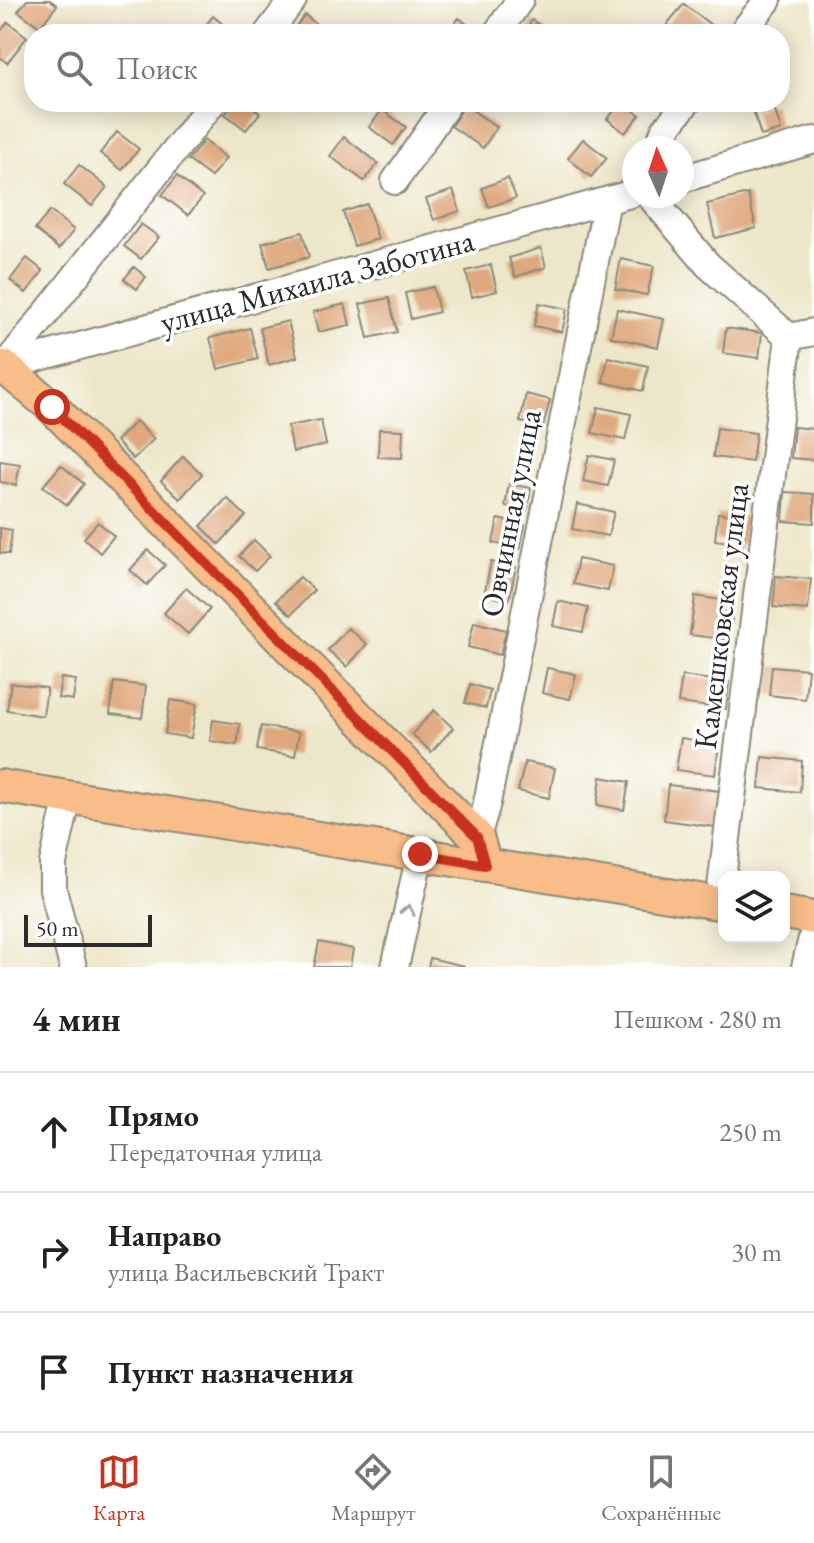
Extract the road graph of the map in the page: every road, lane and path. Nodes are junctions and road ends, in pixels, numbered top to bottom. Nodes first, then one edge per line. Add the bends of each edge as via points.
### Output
1 (293, 0) edge
2 (768, 0) edge
3 (515, 2) edge
4 (275, 24) edge
5 (502, 24) edge
6 (749, 24) edge
7 (205, 112) edge
8 (442, 112) edge
9 (679, 112) edge
10 (662, 136) edge
11 (814, 140) edge
12 (694, 175) edge
13 (395, 181) dead end
14 (622, 197) edge
15 (607, 201) junction
16 (660, 208) edge
17 (802, 334) edge
18 (2, 367) edge
19 (0, 786) edge
20 (68, 797) junction
21 (481, 851) junction
22 (420, 854) junction
23 (726, 871) edge
24 (718, 902) edge
25 (790, 914) edge
26 (814, 918) edge
27 (814, 930) edge
28 (73, 967) edge
29 (395, 967) edge
30 (805, 967) edge

1 - 4 street
2 - 6 street
3 - 5 street
7 - 18 street
8 - 13 street
9 - 10 street
11 - 12 street
14 - 15 street, улица Михаила Заботина
15 - 18 street, улица Михаила Заботина
15 - 21 street, Овчинная улица
16 - 17 street via 708,265
17 - 23 street, Камешковская улица
18 - 21 main road via 52,407
19 - 20 main road
20 - 22 main road
20 - 28 street via 53,863 53,889
21 - 22 main road
21 - 24 main road
29 -> 22 street
25 - 26 main road
27 - 30 street

